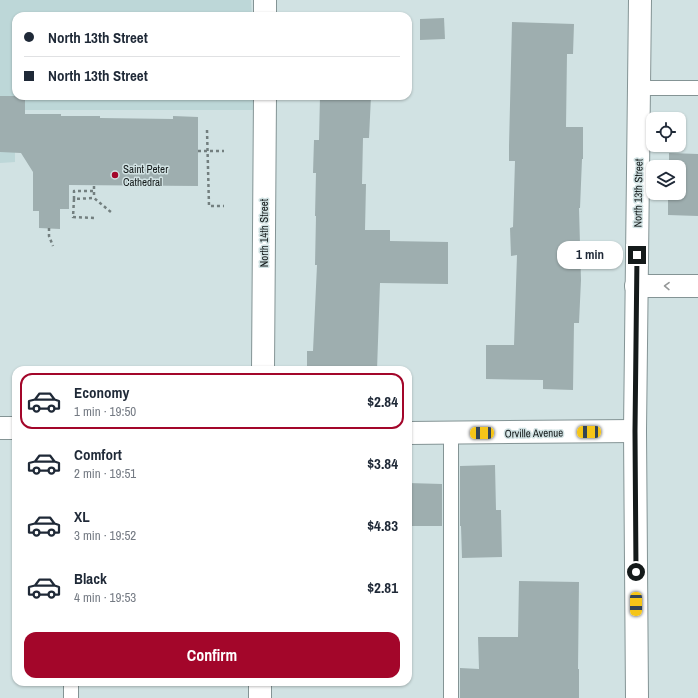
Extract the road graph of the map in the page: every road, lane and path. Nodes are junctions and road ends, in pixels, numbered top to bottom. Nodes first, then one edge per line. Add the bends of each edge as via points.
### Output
1 (266, 0) edge
2 (640, 0) edge
3 (265, 12) edge
4 (640, 88) junction
5 (698, 88) edge
6 (265, 100) edge
7 (207, 130) dead end
8 (198, 151) dead end
9 (207, 151) junction
10 (224, 151) dead end
11 (94, 186) dead end
12 (93, 191) junction
13 (94, 198) junction
14 (74, 199) junction
15 (224, 206) dead end
16 (112, 213) dead end
17 (94, 218) dead end
18 (49, 228) dead end
19 (53, 246) dead end
20 (636, 286) junction
21 (698, 286) edge
22 (263, 366) edge
23 (0, 428) edge
24 (12, 428) edge
25 (635, 431) junction
26 (412, 433) edge
27 (451, 434) junction
28 (71, 686) edge
29 (260, 686) edge
30 (71, 698) edge
31 (260, 698) edge
32 (451, 698) edge
33 (637, 698) edge

1 - 3 street
2 - 4 street, North 13th Street
4 - 5 lane
4 - 20 street, North 13th Street
6 - 22 street, North 14th Street
7 - 9 path
8 - 9 path
9 - 10 path
9 - 15 path via 208,206
11 - 12 path
12 - 13 path
12 - 14 path via 74,191
13 - 14 path
13 - 16 path
14 - 17 path via 73,217
18 - 19 path
21 -> 20 street
20 - 25 street, North 13th Street
23 - 24 street
25 - 27 street, Orville Avenue
25 - 33 street, North 13th Street
26 - 27 street, Orville Avenue
27 - 32 lane
28 - 30 lane
29 - 31 street

